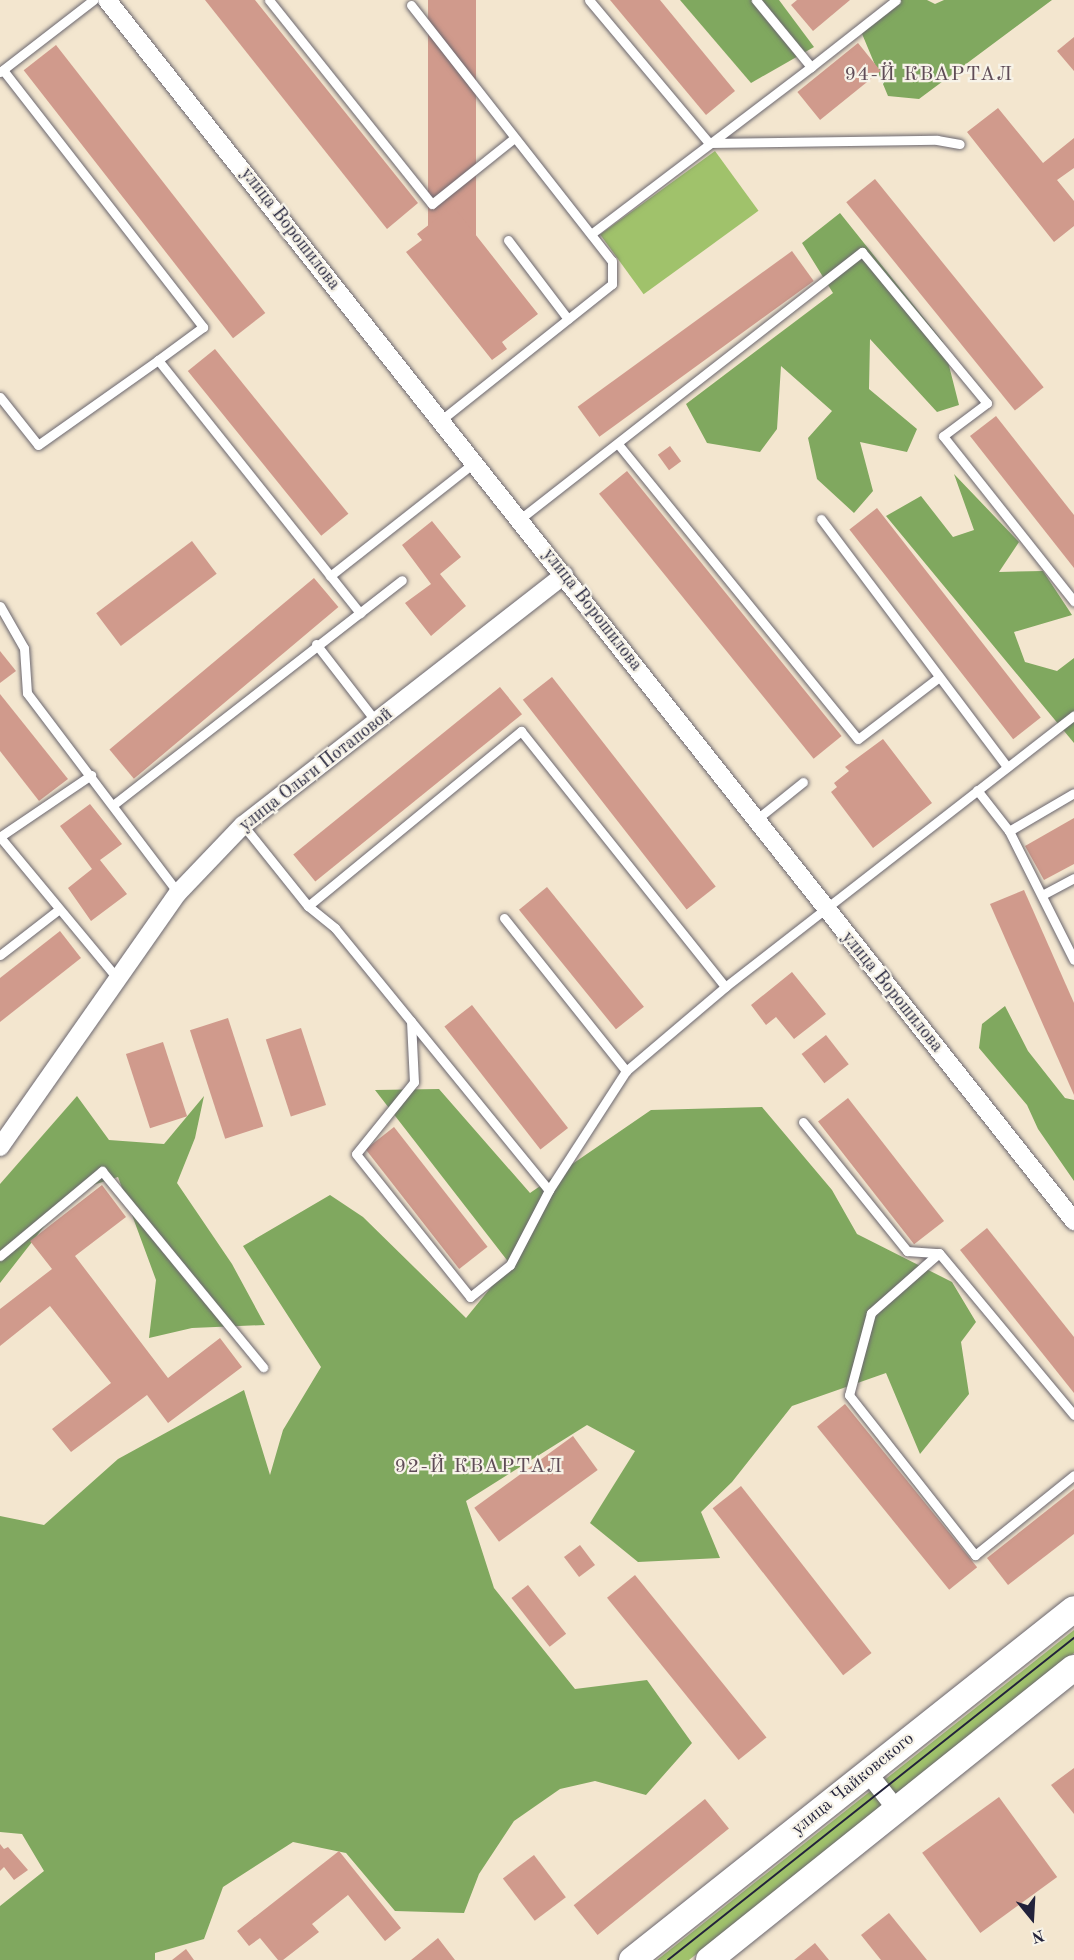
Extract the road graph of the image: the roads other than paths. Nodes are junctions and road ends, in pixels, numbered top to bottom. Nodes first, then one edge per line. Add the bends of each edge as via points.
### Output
1 (93, 0) edge
2 (107, 0) edge
3 (269, 0) edge
4 (589, 0) edge
5 (756, 0) edge
6 (897, 0) edge
7 (411, 5) dead end
8 (811, 67) junction
9 (2, 71) edge
10 (514, 138) junction
11 (709, 143) junction
12 (960, 144) dead end
13 (591, 234) junction
14 (508, 240) dead end
15 (568, 319) junction
16 (158, 360) junction
17 (0, 397) edge
18 (441, 420) junction
19 (618, 444) junction
20 (475, 462) junction
21 (520, 519) junction
22 (821, 519) dead end
23 (564, 575) junction
24 (330, 576) junction
25 (402, 580) dead end
26 (1074, 601) edge
27 (0, 606) edge
28 (360, 613) junction
29 (316, 644) junction
30 (939, 677) junction
31 (1074, 715) edge
32 (377, 723) junction
33 (1007, 766) junction
34 (91, 775) junction
35 (803, 782) dead end
36 (977, 790) junction
37 (1074, 793) edge
38 (113, 805) junction
39 (757, 819) junction
40 (243, 825) junction
41 (1009, 831) junction
42 (1, 837) edge
43 (1074, 878) edge
44 (178, 893) junction
45 (1044, 894) junction
46 (308, 906) junction
47 (826, 909) junction
48 (57, 910) junction
49 (504, 918) dead end
50 (0, 955) edge
51 (1074, 960) edge
52 (117, 978) junction
53 (725, 987) junction
54 (411, 1021) junction
55 (626, 1071) junction
56 (803, 1122) dead end
57 (0, 1147) edge
58 (549, 1190) junction
59 (1074, 1221) edge
60 (939, 1253) junction
61 (0, 1256) edge
62 (263, 1367) dead end
63 (1074, 1415) edge
64 (1074, 1475) edge
65 (1074, 1609) edge
66 (1074, 1668) edge
67 (868, 1773) junction
68 (897, 1810) junction
69 (632, 1960) edge
70 (708, 1960) edge

1 - 9 lane
2 - 18 street, улица Ворошилова
3 - 10 lane via 432,204
4 - 11 lane
5 - 8 lane
6 - 8 lane
7 - 10 lane
8 - 11 lane
9 - 16 lane via 203,327
10 - 13 lane
11 - 12 lane via 937,140
11 - 13 lane
13 - 15 lane via 612,261 612,284
14 - 15 lane
15 - 18 lane
16 - 17 lane via 38,445
16 - 24 lane
18 - 20 street, улица Ворошилова
19 - 21 lane
19 - 26 lane via 862,252 987,403 944,436
19 - 30 lane via 858,739
20 - 21 street, улица Ворошилова
20 - 24 lane
21 - 23 street, улица Ворошилова
22 - 30 lane
23 - 32 street, улица Ольги Потаповой
23 - 39 street, улица Ворошилова
24 - 28 lane
25 - 28 lane
27 - 34 lane via 24,648 27,693
28 - 29 lane
29 - 32 lane
29 - 38 lane
30 - 33 lane
31 - 33 lane
32 - 40 street, улица Ольги Потаповой
33 - 36 lane
34 - 38 lane
34 - 42 lane
35 - 39 lane
36 - 41 lane
36 - 47 lane
37 - 41 lane
38 - 44 lane
39 - 47 street, улица Ворошилова
40 - 44 street, улица Ольги Потаповой
40 - 46 lane
41 - 45 lane
42 - 48 lane
43 - 45 lane
44 - 52 street, улица Ольги Потаповой
45 - 51 lane
46 - 53 lane via 521,731
46 - 54 lane via 335,928
47 - 53 lane
47 - 59 street, улица Ворошилова
48 - 50 lane
48 - 52 lane
49 - 55 lane
52 - 57 street, улица Ольги Потаповой
53 - 55 lane
54 - 58 lane
54 - 58 lane via 414,1082 356,1154 470,1297 510,1264
55 - 58 lane
56 - 60 lane via 907,1251
60 - 63 lane
60 - 64 lane via 871,1313 849,1395 975,1555
61 - 62 lane via 102,1171
65 - 67 main road, улица Чайковского
66 - 68 main road
67 - 68 street
67 - 69 main road, улица Чайковского
68 - 70 main road

